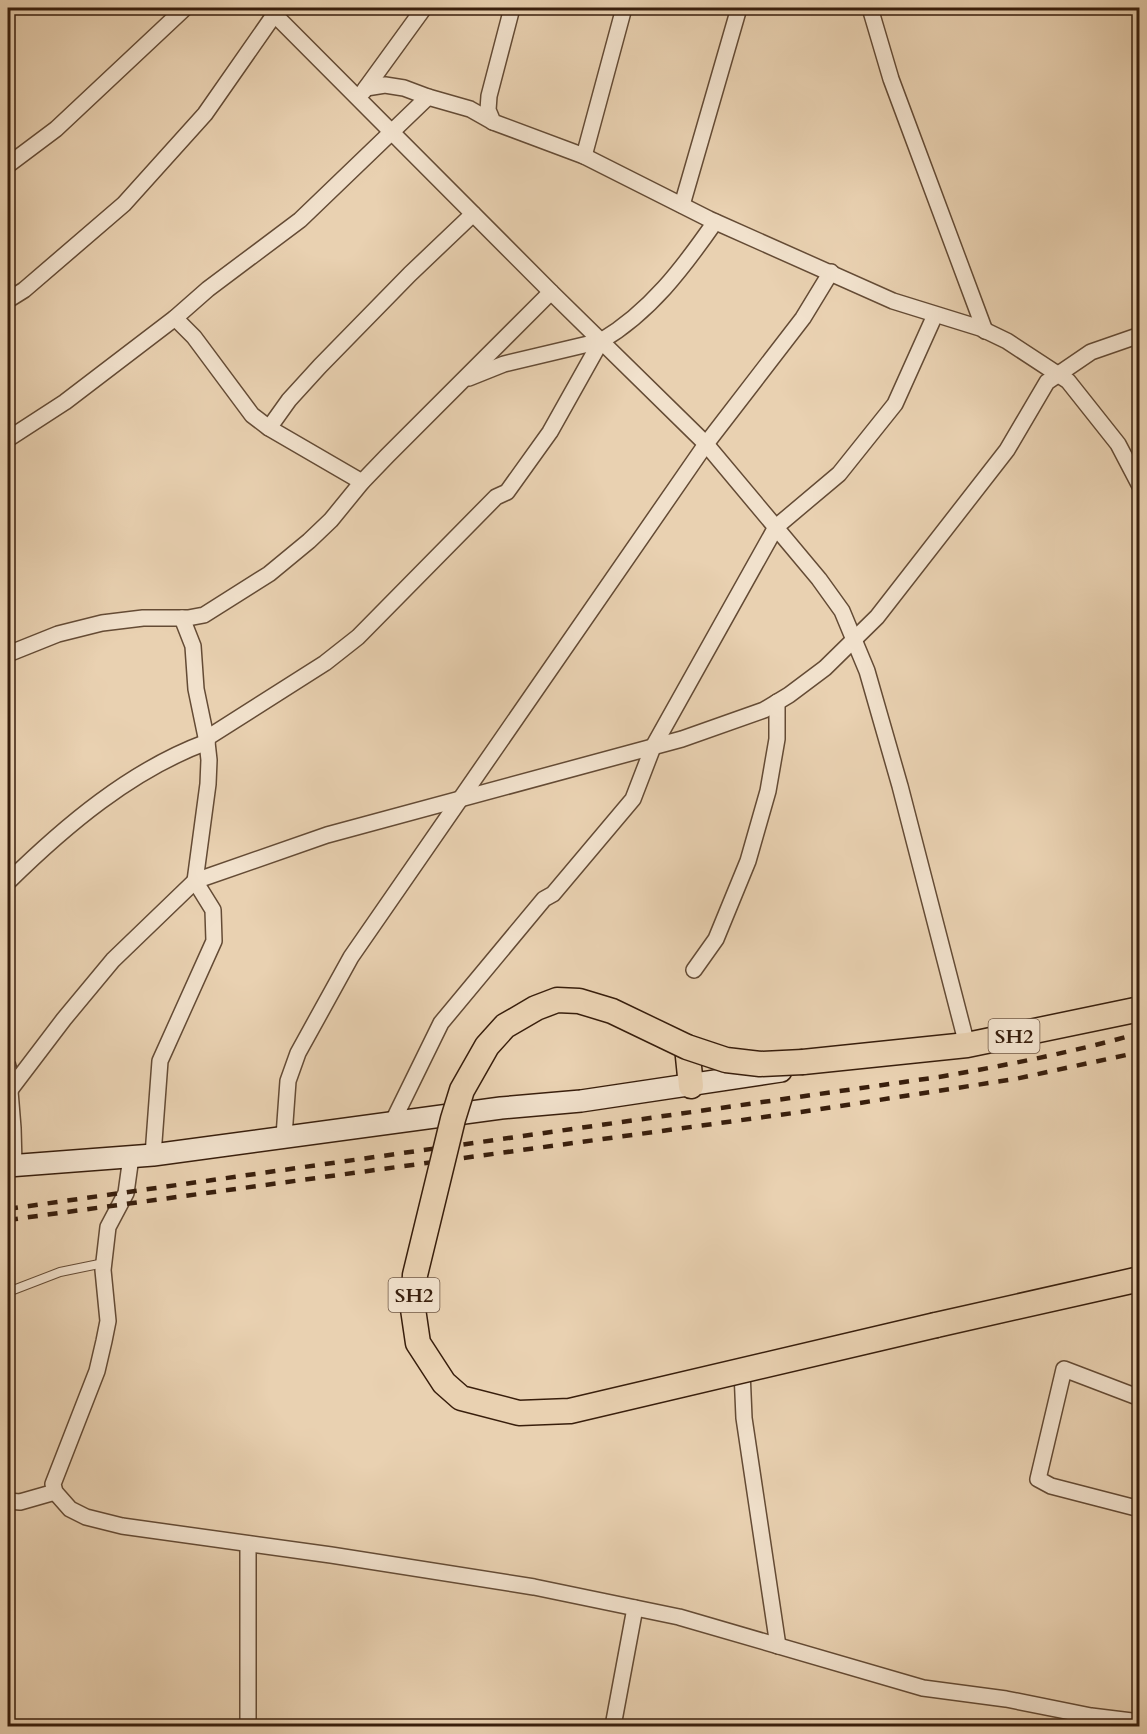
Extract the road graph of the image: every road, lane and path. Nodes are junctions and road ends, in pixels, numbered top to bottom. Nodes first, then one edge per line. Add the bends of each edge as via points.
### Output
1 (185, 8) edge
2 (423, 8) edge
3 (512, 8) edge
4 (624, 8) edge
5 (739, 8) edge
6 (870, 8) edge
7 (274, 10) edge
8 (362, 94) junction
9 (428, 98) junction
10 (493, 122) junction
11 (391, 132) junction
12 (584, 156) junction
13 (8, 165) edge
14 (682, 205) junction
15 (473, 214) junction
16 (715, 222) junction
17 (831, 272) junction
18 (551, 292) junction
19 (8, 300) edge
20 (935, 315) junction
21 (175, 318) junction
22 (985, 331) junction
23 (1140, 335) edge
24 (601, 341) junction
25 (1058, 374) junction
26 (464, 380) junction
27 (269, 428) junction
28 (8, 439) edge
29 (706, 444) junction
30 (362, 482) junction
31 (1140, 486) edge
32 (776, 527) junction
33 (182, 618) junction
34 (855, 639) junction
35 (8, 654) edge
36 (777, 702) junction
37 (207, 740) junction
38 (653, 747) junction
39 (460, 799) junction
40 (195, 881) junction
41 (8, 882) edge
42 (694, 970) dead end
43 (1140, 1010) edge
44 (967, 1045) junction
45 (687, 1047) junction
46 (886, 1054) junction
47 (8, 1066) edge
48 (691, 1086) junction
49 (10, 1090) junction
50 (392, 1123) junction
51 (10, 1132) edge
52 (284, 1136) junction
53 (153, 1155) junction
54 (131, 1157) junction
55 (11, 1166) edge
56 (104, 1263) junction
57 (1140, 1279) edge
58 (8, 1292) edge
59 (742, 1371) junction
60 (1140, 1398) edge
61 (55, 1492) junction
62 (8, 1501) edge
63 (1140, 1509) edge
64 (248, 1544) junction
65 (635, 1608) junction
66 (778, 1646) junction
67 (1140, 1722) edge
68 (248, 1726) edge
69 (613, 1726) edge

1 - 13 street via 56,129
2 - 8 street
3 - 10 street via 489,96
4 - 12 street
5 - 14 street
6 - 22 street via 891,79
7 - 8 street
7 - 19 street via 205,114 124,204
8 - 9 street via 385,85
8 - 11 street
9 - 10 street via 470,109
9 - 11 street
10 - 12 street
11 - 15 street
11 - 21 street via 300,220
12 - 14 street
14 - 16 street
15 - 18 street
15 - 27 street via 320,366
16 - 17 street
16 - 24 street via 682,268 637,317
17 - 20 street via 893,301
17 - 29 street via 803,318
18 - 24 street
18 - 26 street
20 - 22 street
20 - 32 street via 896,404 839,474
21 - 27 street via 194,337 252,415
21 - 28 street via 65,402
22 - 25 street
23 - 25 street via 1091,352
24 - 26 street via 504,364
24 - 29 street
24 - 37 street via 550,432 507,492 496,497 358,637
25 - 31 street via 1084,399 1118,444
25 - 34 street via 1047,382 1007,450 877,617
26 - 30 street
27 - 30 street
29 - 32 street
29 - 39 street
30 - 33 street via 331,520 269,574 204,615
32 - 34 street via 842,611
32 - 38 street
33 - 35 street via 102,623 58,634
33 - 37 street via 193,646 196,689
34 - 36 street via 825,668
34 - 44 street via 900,786
36 - 38 street via 764,710
36 - 42 street via 777,739 768,791 748,861 716,939
37 - 40 street via 208,784
37 - 41 street via 165,760 96,804
38 - 39 street
38 - 50 street via 633,799 441,1023
39 - 40 street via 327,835
39 - 52 street via 351,957 298,1053 288,1081
40 - 49 street via 112,960
40 - 53 street via 213,910 214,941 160,1061
43 - 44 main road, SH2
44 - 46 main road, SH2
45 - 46 main road, SH2, bridge via 726,1060 760,1064
45 - 48 main road
45 - 59 main road, SH2, bridge via 612,1011 579,1001 557,1000 506,1026 487,1046 462,1090 418,1263 413,1309 418,1343 444,1383 461,1398 519,1413 570,1411
46 - 48 main road
47 - 49 street
48 - 50 main road
49 - 51 street
50 - 52 main road
51 - 55 street
52 - 53 main road
53 - 54 main road
54 - 55 main road
54 - 56 street via 126,1193 108,1227
56 - 58 lane via 60,1272
56 - 61 street via 108,1321 104,1341 97,1371 56,1473
57 - 59 main road, SH2, bridge
59 - 66 street via 744,1418
60 - 63 street via 1064,1369 1038,1479 1051,1486
61 - 62 street via 20,1503
61 - 64 street via 70,1509 86,1517
64 - 65 street via 534,1587
64 - 68 street
65 - 66 street
65 - 69 street
66 - 67 street via 923,1688

